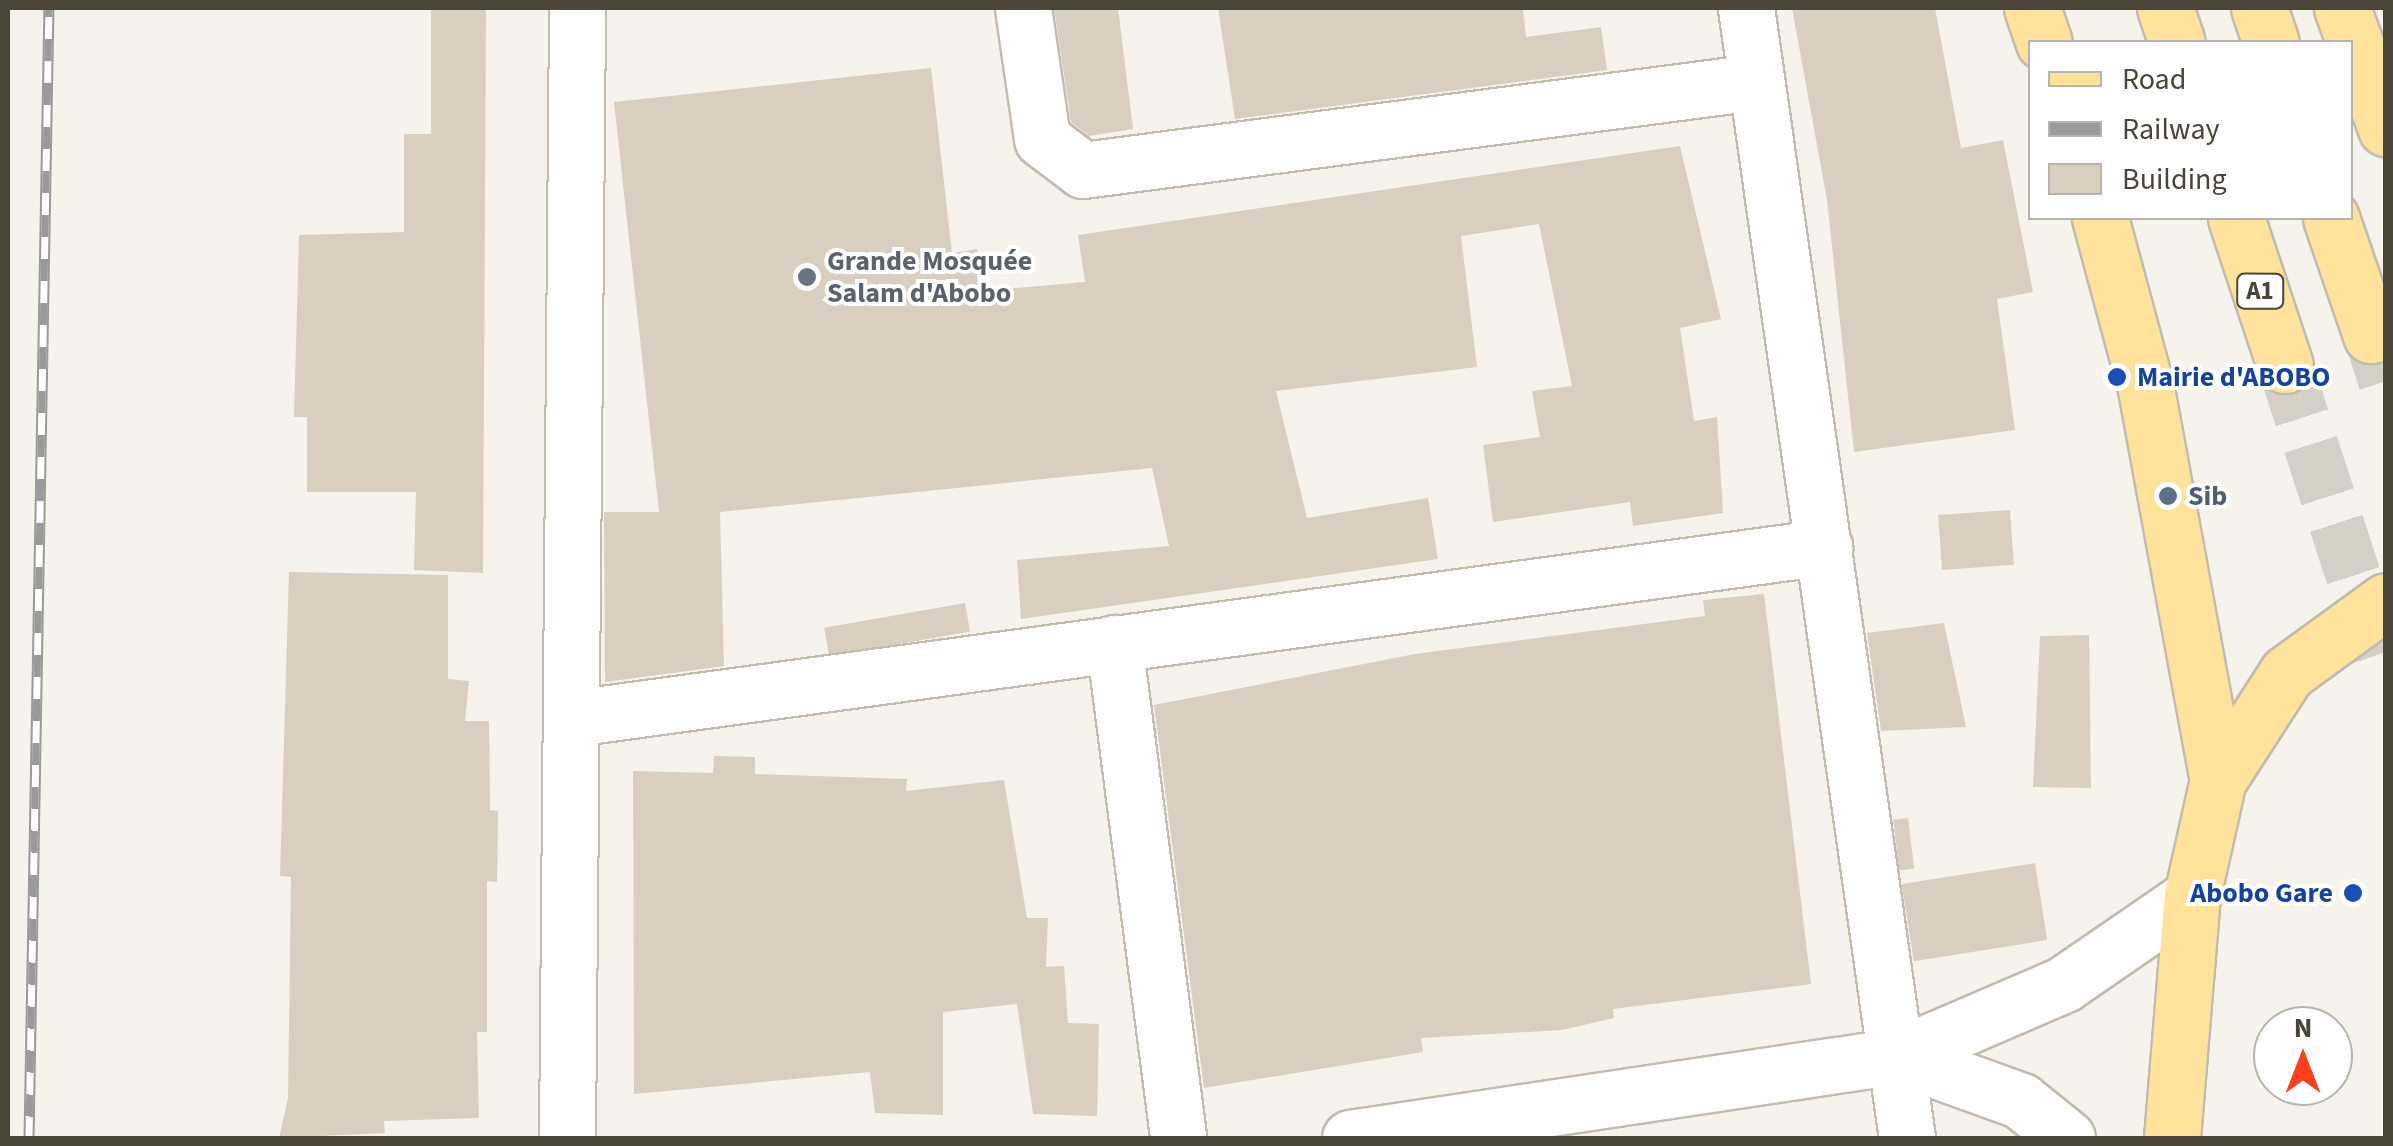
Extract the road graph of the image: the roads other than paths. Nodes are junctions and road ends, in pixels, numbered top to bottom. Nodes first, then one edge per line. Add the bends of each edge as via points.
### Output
1 (577, 8) edge
2 (1023, 8) edge
3 (1746, 8) edge
4 (2032, 8) edge
5 (2165, 8) edge
6 (2259, 8) edge
7 (2342, 8) edge
8 (2043, 40) edge
9 (2176, 40) edge
10 (2269, 40) edge
11 (1755, 82) junction
12 (2386, 128) edge
13 (2101, 220) edge
14 (2237, 220) edge
15 (2331, 220) edge
16 (2371, 336) tunnel mouth
17 (2285, 365) tunnel mouth
18 (1824, 546) junction
19 (2386, 602) edge
20 (1114, 643) junction
21 (573, 718) junction
22 (2218, 780) junction
23 (2192, 896) junction
24 (1897, 1056) junction
25 (1462, 1130) edge
26 (567, 1138) edge
27 (1178, 1138) edge
28 (1350, 1138) edge
29 (1907, 1138) edge
30 (2067, 1138) edge
31 (2172, 1138) edge

1 - 21 street
2 - 11 street via 1042,139 1083,170
3 - 11 street
4 - 8 main road
5 - 9 main road
6 - 10 main road
7 - 12 main road
11 - 18 street
13 - 22 main road via 2146,389
14 - 17 main road, A1
15 - 16 main road
18 - 20 street
18 - 24 street
19 - 22 main road via 2287,673
20 - 21 street
20 - 27 street
21 - 26 street
22 - 23 main road
23 - 24 street via 2064,984
23 - 31 main road
24 - 25 street
24 - 29 street
24 - 30 street via 2022,1101
25 - 28 street

